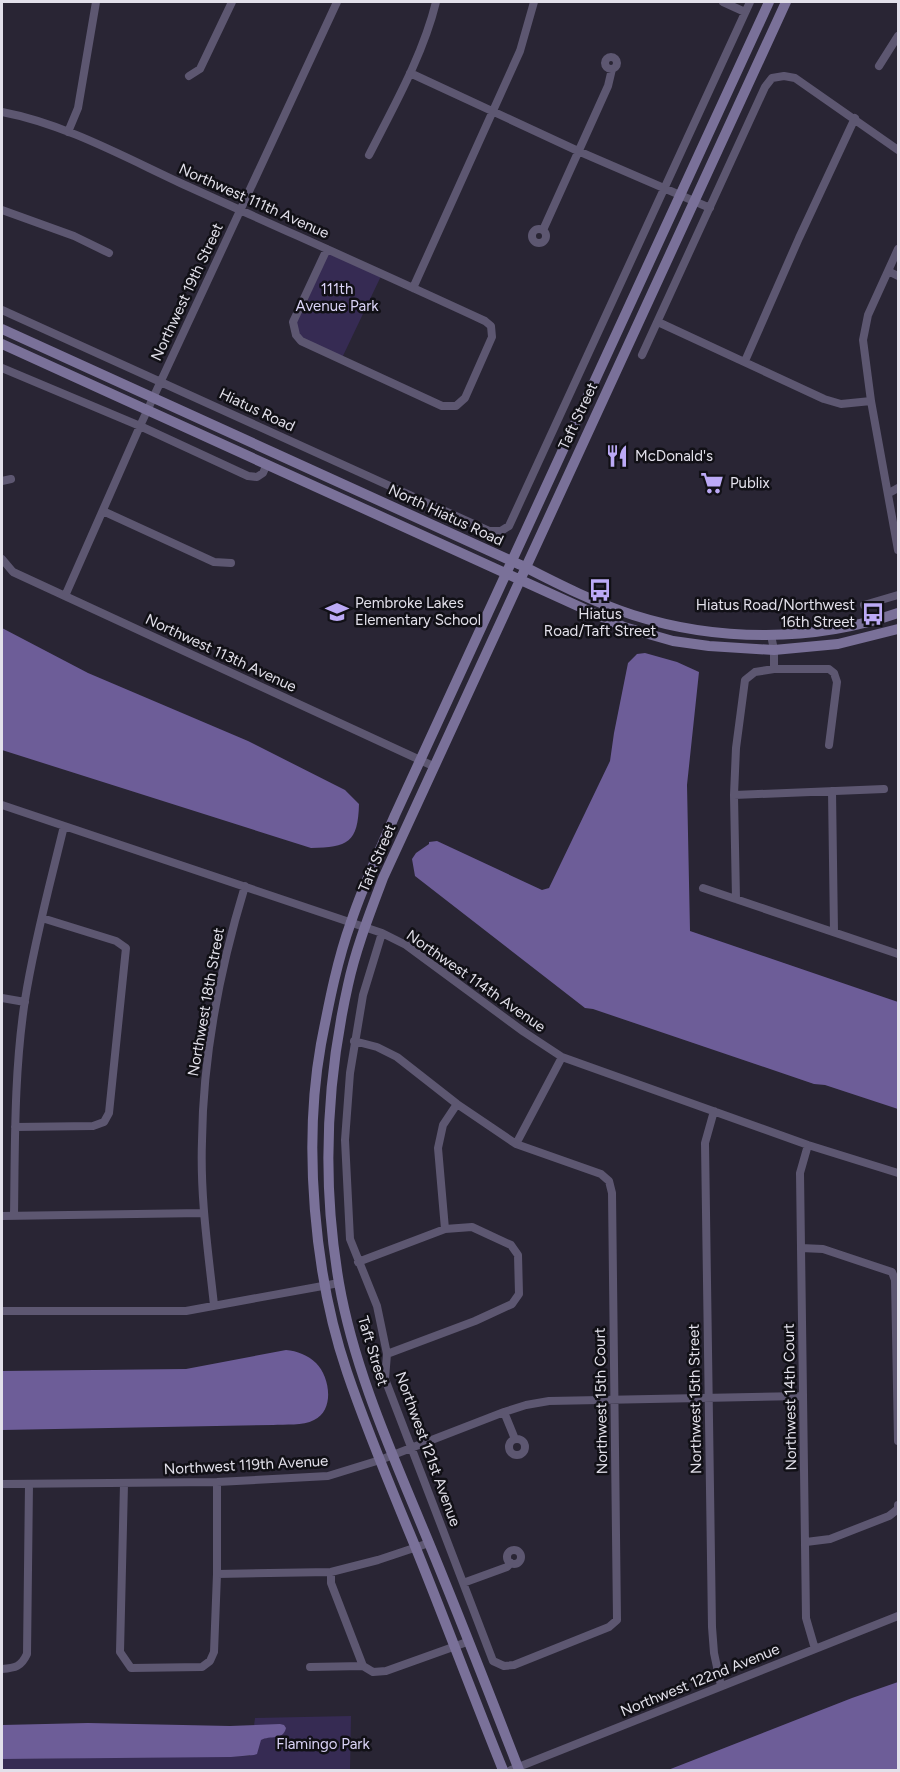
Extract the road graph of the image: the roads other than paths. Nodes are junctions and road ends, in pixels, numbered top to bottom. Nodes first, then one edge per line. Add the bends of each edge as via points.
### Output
1 (96, 2) edge
2 (232, 2) edge
3 (337, 2) edge
4 (436, 2) edge
5 (534, 2) edge
6 (723, 2) edge
7 (750, 2) edge
8 (770, 2) edge
9 (786, 2) edge
10 (745, 12) junction
11 (898, 36) edge
12 (879, 66) dead end
13 (612, 69) dead end
14 (410, 73) junction
15 (189, 76) dead end
16 (493, 111) junction
17 (2, 112) edge
18 (855, 118) junction
19 (68, 132) junction
20 (898, 150) edge
21 (578, 152) junction
22 (369, 155) dead end
23 (663, 190) junction
24 (679, 196) junction
25 (693, 201) junction
26 (710, 208) junction
27 (2, 210) edge
28 (240, 210) junction
29 (543, 230) dead end
30 (327, 249) junction
31 (898, 249) edge
32 (109, 253) dead end
33 (888, 272) junction
34 (898, 276) edge
35 (413, 288) junction
36 (2, 310) edge
37 (658, 322) junction
38 (2, 329) edge
39 (2, 344) edge
40 (642, 355) dead end
41 (745, 361) junction
42 (2, 368) edge
43 (599, 373) junction
44 (612, 380) junction
45 (161, 381) junction
46 (153, 397) junction
47 (871, 401) junction
48 (147, 410) junction
49 (140, 426) junction
50 (563, 451) junction
51 (576, 457) junction
52 (267, 465) junction
53 (10, 479) dead end
54 (2, 481) edge
55 (898, 488) edge
56 (889, 493) junction
57 (103, 511) junction
58 (426, 522) junction
59 (501, 531) joint
60 (420, 535) junction
61 (898, 550) edge
62 (2, 559) edge
63 (513, 562) junction
64 (231, 563) dead end
65 (525, 567) junction
66 (506, 574) junction
67 (518, 580) junction
68 (898, 595) edge
69 (64, 596) junction
70 (864, 605) dead end
71 (898, 613) edge
72 (898, 629) edge
73 (771, 635) junction
74 (774, 650) junction
75 (774, 669) junction
76 (447, 704) junction
77 (460, 710) junction
78 (829, 745) dead end
79 (420, 760) junction
80 (433, 766) junction
81 (884, 789) dead end
82 (832, 791) junction
83 (734, 795) junction
84 (2, 805) edge
85 (64, 826) junction
86 (245, 886) junction
87 (703, 888) dead end
88 (736, 899) junction
89 (42, 918) junction
90 (351, 921) junction
91 (365, 926) junction
92 (834, 932) junction
93 (382, 933) junction
94 (898, 954) edge
95 (2, 998) edge
96 (25, 1002) junction
97 (354, 1041) junction
98 (562, 1057) junction
99 (315, 1103) junction
100 (457, 1104) junction
101 (329, 1105) junction
102 (714, 1111) junction
103 (15, 1127) junction
104 (516, 1144) junction
105 (808, 1145) junction
106 (898, 1173) edge
107 (203, 1214) junction
108 (2, 1216) edge
109 (14, 1216) junction
110 (445, 1229) junction
111 (801, 1248) junction
112 (358, 1262) junction
113 (339, 1283) junction
114 (325, 1286) junction
115 (214, 1305) junction
116 (2, 1311) edge
117 (387, 1354) junction
118 (802, 1396) junction
119 (709, 1397) junction
120 (614, 1400) junction
121 (504, 1412) junction
122 (515, 1439) dead end
123 (898, 1441) edge
124 (410, 1448) junction
125 (393, 1455) junction
126 (380, 1460) junction
127 (217, 1482) junction
128 (2, 1484) edge
129 (29, 1484) junction
130 (124, 1484) junction
131 (898, 1507) edge
132 (806, 1542) junction
133 (429, 1543) junction
134 (416, 1548) junction
135 (511, 1563) dead end
136 (331, 1572) junction
137 (217, 1574) junction
138 (463, 1583) junction
139 (898, 1616) edge
140 (617, 1620) joint
141 (467, 1642) junction
142 (454, 1647) junction
143 (815, 1649) junction
144 (363, 1666) junction
145 (310, 1667) dead end
146 (2, 1668) edge
147 (721, 1686) junction
148 (516, 1769) edge
149 (503, 1770) edge

1 - 19 street via 78,108
2 - 15 street via 200,69
3 - 28 street, Northwest 19th Street
4 - 14 street
5 - 16 street via 520,51
6 - 10 street
7 - 10 street, Taft Street
8 - 24 street, Taft Street
9 - 25 street, Taft Street
10 - 23 street, Taft Street
11 - 12 street
13 - 21 street
14 - 16 street
14 - 22 street
16 - 21 street
16 - 35 street
17 - 19 street, Northwest 111th Avenue
18 - 20 street
18 - 26 street via 795,78 772,78
18 - 41 street
19 - 28 street, Northwest 111th Avenue
21 - 23 street
21 - 29 street
23 - 24 street
23 - 59 street, Taft Street via 509,526
24 - 25 street
24 - 43 street, Taft Street
25 - 26 street
25 - 44 street, Taft Street
26 - 37 street
27 - 32 street
28 - 30 street, Northwest 111th Avenue
28 - 45 street, Northwest 19th Street
30 - 35 street, Northwest 111th Avenue
30 - 35 street, Northwest 111th Avenue via 293,322 296,335 301,341 442,406 456,406 465,398 492,337 491,326
31 - 33 street
33 - 34 street
33 - 47 street via 868,315 864,339
36 - 45 street, Hiatus Road
37 - 40 street
37 - 41 street
38 - 46 street, North Hiatus Road
39 - 48 street, North Hiatus Road
41 - 47 street via 824,399 841,404
42 - 49 street
43 - 44 street
43 - 50 street, Taft Street
44 - 51 street, Taft Street
45 - 46 street, Northwest 19th Street
45 - 59 street, Hiatus Road via 489,531
46 - 48 street, Northwest 19th Street
46 - 58 street, North Hiatus Road
47 - 56 street
48 - 49 street, Northwest 19th Street
48 - 52 street, North Hiatus Road
49 - 52 street via 248,476 257,477
49 - 57 street, Northwest 19th Street
50 - 51 street
50 - 63 street, Taft Street
51 - 65 street, Taft Street
52 - 60 street, North Hiatus Road
53 - 54 street
55 - 56 street
56 - 61 street
57 - 64 street via 214,562
57 - 69 street, Northwest 19th Street
58 - 60 street
58 - 63 street, North Hiatus Road
60 - 66 street, North Hiatus Road
62 - 69 street, Northwest 113th Avenue via 13,572
63 - 65 street, North Hiatus Road
63 - 66 street, Taft Street
65 - 67 street, Taft Street
65 - 73 street, North Hiatus Road via 587,598 633,615 717,633
66 - 67 street, North Hiatus Road
66 - 76 street, Taft Street
67 - 74 street, North Hiatus Road via 624,627 709,646
67 - 77 street, Taft Street
68 - 70 street
69 - 79 street, Northwest 113th Avenue
71 - 73 street, North Hiatus Road via 837,630
72 - 74 street, North Hiatus Road via 838,644
73 - 74 street
74 - 75 street
75 - 78 street via 820,668 834,673 837,682
75 - 83 street via 755,672 745,680
76 - 77 street
76 - 79 street, Taft Street
77 - 80 street, Taft Street
79 - 80 street, Northwest 113th Avenue
79 - 90 street, Taft Street
80 - 91 street, Taft Street
81 - 82 street
82 - 83 street
82 - 92 street
83 - 88 street
84 - 85 street, Northwest 114th Avenue
85 - 86 street, Northwest 114th Avenue
85 - 89 street
86 - 90 street, Northwest 114th Avenue
86 - 107 street, Northwest 18th Street via 232,927 210,1037 201,1141
87 - 88 street
88 - 92 street
89 - 96 street
89 - 103 street via 116,941 126,948 109,1113 104,1122 93,1125
90 - 91 street, Northwest 114th Avenue
90 - 99 street, Taft Street via 321,1046
91 - 93 street, Northwest 114th Avenue
91 - 101 street, Taft Street via 348,983
92 - 94 street
93 - 97 street, Northwest 121st Avenue
93 - 98 street, Northwest 114th Avenue via 406,945
95 - 96 street
96 - 103 street
97 - 100 street via 397,1056
97 - 112 street, Northwest 121st Avenue via 345,1140 350,1239
98 - 102 street, Northwest 114th Avenue
98 - 104 street
99 - 101 street
99 - 114 street, Taft Street via 314,1185
100 - 104 street
100 - 110 street via 442,1125 438,1148
101 - 113 street, Taft Street via 329,1184
102 - 105 street, Northwest 114th Avenue
102 - 119 street, Northwest 15th Street via 705,1143
103 - 109 street
104 - 120 street, Northwest 15th Court via 602,1174 609,1181
105 - 106 street, Northwest 114th Avenue
105 - 111 street, Northwest 14th Court via 800,1173
107 - 109 street
107 - 115 street, Northwest 18th Street
108 - 109 street
110 - 112 street
110 - 117 street via 472,1227 511,1245 518,1256 519,1294 512,1304 475,1321
111 - 118 street, Northwest 14th Court
111 - 123 street via 823,1249 892,1272 896,1280
112 - 117 street, Northwest 121st Avenue via 377,1306
113 - 114 street
113 - 125 street, Taft Street via 361,1367
114 - 115 street
114 - 126 street, Taft Street via 346,1371
115 - 116 street via 186,1311
117 - 124 street, Northwest 121st Avenue via 385,1379
118 - 119 street, Northwest 119th Avenue
118 - 132 street, Northwest 14th Court
119 - 120 street, Northwest 119th Avenue
119 - 147 street, Northwest 15th Street via 712,1627
120 - 121 street, Northwest 119th Avenue via 549,1401
120 - 140 street, Northwest 15th Court
121 - 122 street
121 - 124 street, Northwest 119th Avenue
124 - 125 street, Northwest 119th Avenue
124 - 138 street, Northwest 121st Avenue
125 - 126 street, Northwest 119th Avenue
125 - 133 street, Taft Street
126 - 127 street, Northwest 119th Avenue via 328,1476
126 - 134 street, Taft Street
127 - 130 street, Northwest 119th Avenue
127 - 137 street
128 - 129 street, Northwest 119th Avenue
129 - 130 street, Northwest 119th Avenue
129 - 146 street via 27,1654 22,1664
130 - 137 street via 120,1652 131,1668 202,1667 210,1661 214,1652
131 - 132 street via 889,1516 830,1539
132 - 143 street, Northwest 14th Court via 806,1618
133 - 134 street
133 - 141 street, Taft Street
134 - 136 street
134 - 142 street, Taft Street
135 - 138 street
136 - 137 street
136 - 144 street via 331,1583
138 - 140 street, Northwest 121st Avenue via 493,1661 504,1666 609,1627
139 - 143 street, Northwest 122nd Avenue
141 - 142 street
141 - 148 street, Taft Street
142 - 144 street via 386,1671 373,1672
142 - 149 street, Taft Street
143 - 147 street, Northwest 122nd Avenue
144 - 145 street
147 - 148 street, Northwest 122nd Avenue

